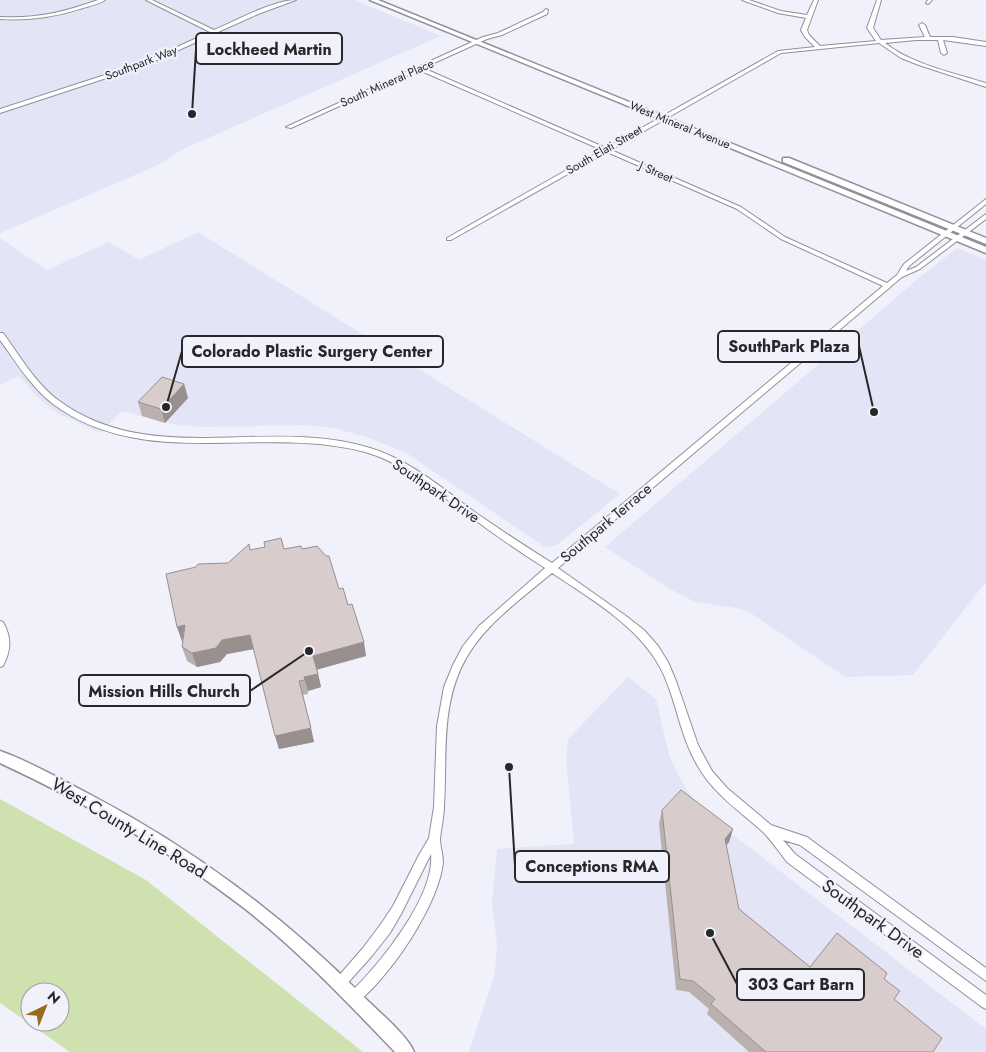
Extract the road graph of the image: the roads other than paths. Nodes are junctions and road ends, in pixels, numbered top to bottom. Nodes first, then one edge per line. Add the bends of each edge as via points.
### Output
1 (103, 0) edge
2 (148, 0) edge
3 (284, 0) edge
4 (294, 0) edge
5 (373, 0) edge
6 (391, 0) edge
7 (744, 0) edge
8 (816, 0) edge
9 (879, 0) edge
10 (278, 4) junction
11 (809, 17) junction
12 (0, 18) edge
13 (922, 25) dead end
14 (216, 33) junction
15 (485, 38) junction
16 (928, 38) junction
17 (940, 38) junction
18 (877, 41) junction
19 (477, 42) junction
20 (986, 44) edge
21 (818, 47) junction
22 (944, 53) dead end
23 (419, 68) junction
24 (986, 85) edge
25 (0, 111) edge
26 (669, 113) junction
27 (661, 118) junction
28 (289, 127) dead end
29 (604, 150) junction
30 (986, 201) edge
31 (986, 216) edge
32 (953, 228) junction
33 (965, 232) junction
34 (944, 234) junction
35 (956, 238) junction
36 (448, 239) dead end
37 (986, 241) edge
38 (986, 250) edge
39 (900, 276) junction
40 (888, 286) junction
41 (0, 335) edge
42 (551, 570) junction
43 (0, 626) edge
44 (0, 663) edge
45 (0, 757) edge
46 (767, 829) junction
47 (435, 839) junction
48 (986, 974) edge
49 (340, 983) junction
50 (354, 997) junction
51 (986, 1003) edge
52 (406, 1052) edge

1 - 12 street via 40,19
2 - 14 street
3 - 10 street, Southpark Way
4 - 10 street, Southpark Way
5 - 19 main road, West Mineral Avenue
6 - 15 main road, West Mineral Avenue
7 - 11 street via 780,12
8 - 11 street
9 - 18 street via 870,28
10 - 14 street, Southpark Way
11 - 21 street via 804,33
13 - 16 street
14 - 25 street, Southpark Way via 144,64
15 - 15 street, South Mineral Place via 545,14 546,10 494,32
15 - 19 street, South Mineral Place
15 - 26 main road, West Mineral Avenue
16 - 17 street
16 - 18 street
17 - 20 street
17 - 22 street
18 - 21 street, South Elati Street
18 - 24 street via 898,54
19 - 23 street, South Mineral Place
19 - 27 main road, West Mineral Avenue
21 - 26 street, South Elati Street via 776,53
23 - 28 street, South Mineral Place
23 - 29 street, J Street
26 - 27 street, South Elati Street
26 - 32 main road, West Mineral Avenue
27 - 29 street, South Elati Street
27 - 34 main road, West Mineral Avenue
29 - 36 street, South Elati Street
29 - 40 street, J Street via 739,208 783,238
30 - 32 street, Southpark Terrace
31 - 33 street, Southpark Terrace
32 - 33 main road, West Mineral Avenue
32 - 34 street, Southpark Terrace
33 - 35 street, Southpark Terrace
33 - 37 main road, West Mineral Avenue
34 - 35 main road, West Mineral Avenue
34 - 39 street, Southpark Terrace via 903,268
35 - 38 main road, West Mineral Avenue
35 - 39 street, Southpark Terrace via 918,268
39 - 40 street, Southpark Terrace
40 - 42 street, Southpark Terrace
41 - 42 street, Southpark Drive via 42,390 72,413 96,424 152,438 185,441 320,439 371,451 415,475
42 - 46 street, Southpark Drive via 647,640 669,671 686,732 702,764 722,791
42 - 47 street, Southpark Terrace via 485,626 467,648 456,669 440,722 439,807
43 - 44 street via 6,648
45 - 49 main road, West County Line Road via 180,854 249,903
46 - 48 street, Southpark Drive via 803,840
46 - 51 street, Southpark Drive via 791,858
47 - 49 street, Southpark Terrace via 423,855 408,892 390,921
47 - 50 street, Southpark Terrace via 438,860 416,917 380,971
49 - 50 main road, West County Line Road
50 - 52 main road, West County Line Road

